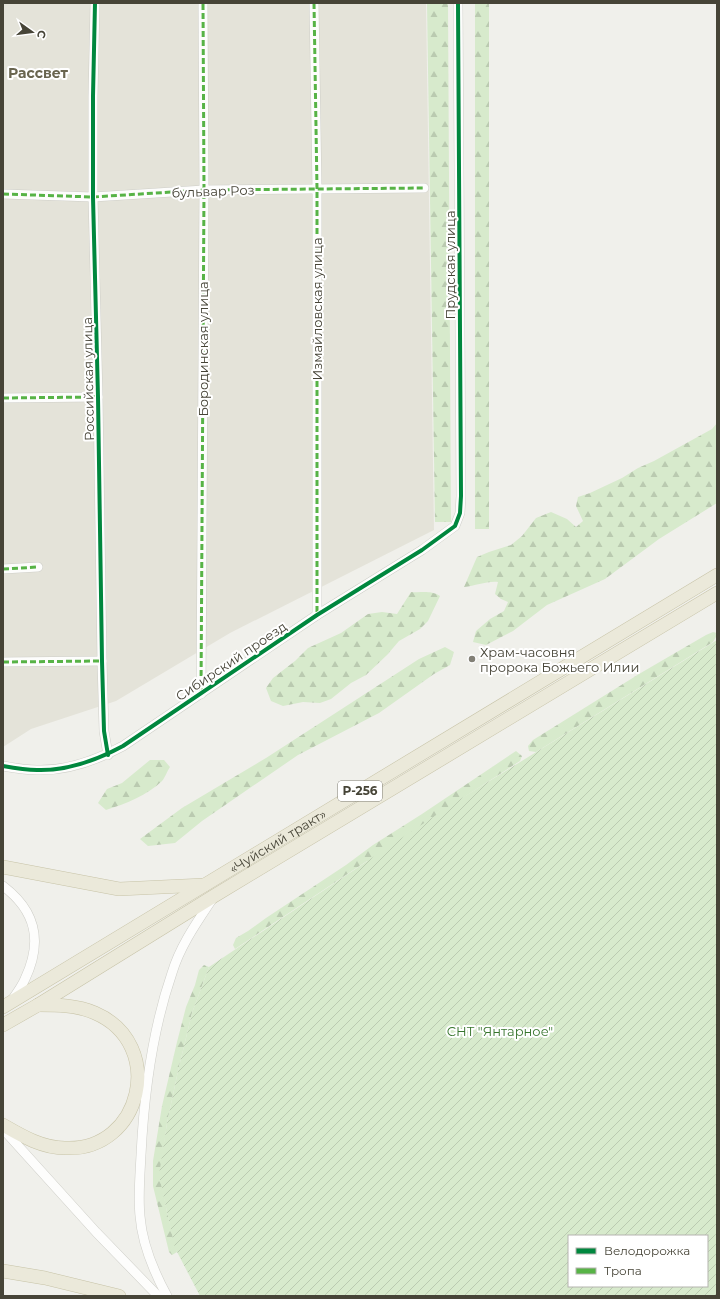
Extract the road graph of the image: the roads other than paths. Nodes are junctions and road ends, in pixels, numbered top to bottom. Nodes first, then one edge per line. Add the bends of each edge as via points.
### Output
1 (95, 3) edge
2 (203, 3) edge
3 (314, 3) edge
4 (458, 3) edge
5 (424, 188) dead end
6 (317, 189) junction
7 (204, 190) junction
8 (3, 194) edge
9 (93, 196) junction
10 (98, 397) junction
11 (3, 398) edge
12 (455, 526) joint
13 (38, 567) dead end
14 (3, 569) edge
15 (717, 575) edge
16 (717, 593) edge
17 (317, 615) junction
18 (102, 661) junction
19 (3, 662) edge
20 (201, 694) junction
21 (108, 755) junction
22 (3, 766) edge
23 (3, 867) edge
24 (206, 885) junction
25 (3, 886) edge
26 (214, 896) junction
27 (6, 1005) edge
28 (38, 1005) junction
29 (3, 1025) edge
30 (3, 1125) edge
31 (3, 1129) edge
32 (3, 1271) edge
33 (119, 1296) edge
34 (158, 1296) edge
35 (167, 1296) edge

1 - 9 street, Российская улица
2 - 7 street, Бородинская улица
3 - 6 street, Измайловская улица
4 - 12 street, Прудская улица via 461,496 460,513
5 - 6 street, бульвар Роз
6 - 7 street, бульвар Роз
6 - 17 street, Измайловская улица
7 - 9 street, бульвар Роз
7 - 20 street, Бородинская улица
8 - 9 street, бульвар Роз
9 - 10 street, Российская улица
10 - 11 street
10 - 18 street, Российская улица
12 - 17 street, Сибирский проезд via 422,550
13 - 14 street
15 - 24 highway, «Чуйский тракт» / Р-256
16 - 26 highway, «Чуйский тракт» / Р-256
17 - 20 street, Сибирский проезд
18 - 19 street
18 - 21 street, Российская улица via 104,731
20 - 21 street, Сибирский проезд
21 - 22 street, Сибирский проезд via 60,769 37,770
23 - 24 highway via 119,889
24 - 27 highway, «Чуйский тракт» / Р-256
25 - 27 street via 22,902 34,930 35,940 25,980
26 - 28 highway, «Чуйский тракт» / Р-256
26 - 35 street via 188,936 172,972 157,1024 147,1082 142,1134 140,1217 147,1248
28 - 29 highway, «Чуйский тракт» / Р-256
28 - 30 highway via 81,1008 95,1013 116,1027 125,1036 135,1056 138,1067 136,1092 124,1119 114,1132 88,1147 64,1148 37,1143
31 - 34 street
32 - 33 highway via 45,1278

